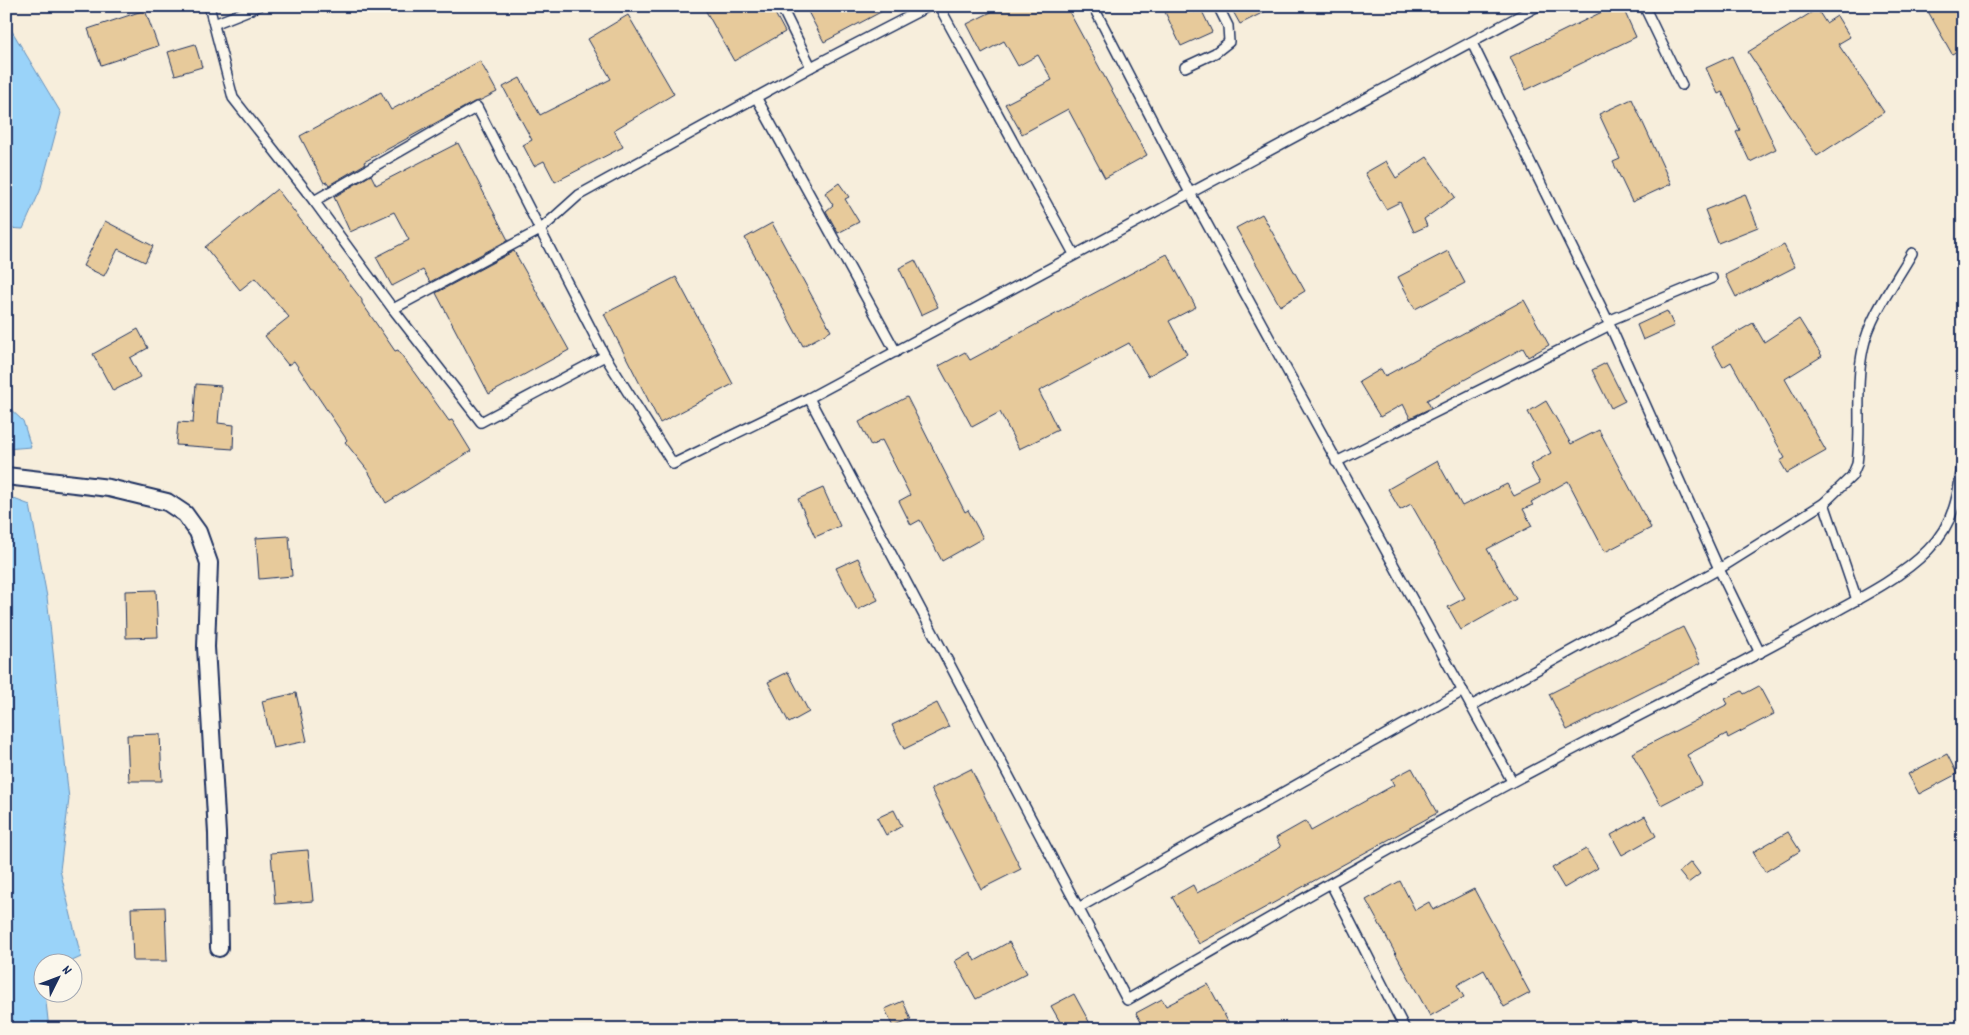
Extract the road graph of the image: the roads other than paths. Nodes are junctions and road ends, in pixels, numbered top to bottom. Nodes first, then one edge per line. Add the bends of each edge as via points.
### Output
1 (209, 6) edge
2 (259, 6) edge
3 (781, 6) edge
4 (939, 6) edge
5 (1093, 6) edge
6 (1218, 6) edge
7 (1538, 6) edge
8 (1644, 6) edge
9 (928, 7) edge
10 (214, 24) junction
11 (1472, 43) junction
12 (811, 67) junction
13 (1186, 67) dead end
14 (1682, 85) dead end
15 (756, 97) junction
16 (1190, 193) junction
17 (314, 201) junction
18 (540, 230) junction
19 (1912, 253) dead end
20 (1074, 254) junction
21 (1712, 278) dead end
22 (393, 309) junction
23 (1609, 323) junction
24 (896, 352) junction
25 (605, 356) junction
26 (810, 398) junction
27 (1963, 457) edge
28 (1336, 462) junction
29 (8, 476) edge
30 (1824, 504) junction
31 (1719, 569) junction
32 (1857, 600) junction
33 (1760, 653) junction
34 (1463, 691) junction
35 (1471, 706) junction
36 (1512, 781) junction
37 (1331, 884) junction
38 (1080, 907) junction
39 (219, 948) dead end
40 (1405, 1029) edge

1 - 10 lane
2 - 10 lane
3 - 12 lane
4 - 20 lane
5 - 16 lane
6 - 13 lane via 1228,26 1229,42
7 - 11 lane
8 - 14 lane
9 - 12 lane
10 - 17 lane via 233,98
11 - 16 lane
11 - 23 lane
12 - 15 lane
15 - 18 lane via 579,195
15 - 24 lane
16 - 20 lane
16 - 28 lane
17 - 18 lane via 477,107
17 - 22 lane
18 - 22 lane
18 - 25 lane
19 - 30 lane via 1873,322 1863,348 1857,464 1852,476
20 - 24 lane
21 - 23 lane
22 - 25 lane via 481,422
23 - 28 lane
23 - 31 lane
24 - 26 lane
25 - 26 lane via 673,464
26 - 38 lane
27 - 32 lane via 1956,506 1942,534 1922,556
28 - 34 lane
29 - 39 street via 109,488 167,502 185,514 198,532 209,563 206,647 217,833
30 - 31 lane
30 - 32 lane
31 - 33 lane
31 - 35 lane
32 - 33 lane
33 - 36 lane
34 - 35 lane
34 - 38 lane
35 - 36 lane
36 - 37 lane
37 - 38 lane via 1127,1000
37 - 40 lane

